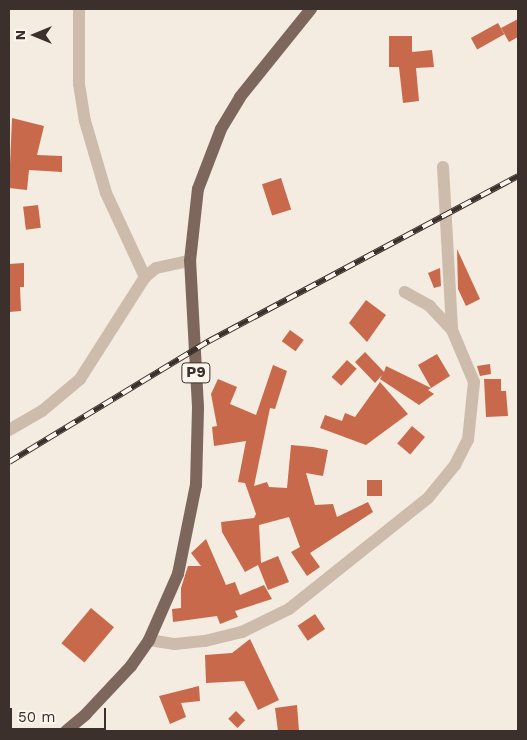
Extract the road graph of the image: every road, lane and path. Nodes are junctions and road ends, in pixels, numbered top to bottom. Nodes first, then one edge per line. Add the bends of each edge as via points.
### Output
1 (79, 9) edge
2 (311, 9) edge
3 (443, 168) dead end
4 (190, 261) junction
5 (145, 277) junction
6 (405, 292) dead end
7 (452, 330) junction
8 (9, 430) edge
9 (149, 640) junction
10 (66, 731) edge

1 - 5 street via 78,84 85,121 106,193
2 - 4 main road, P9 via 272,54 221,129 198,189
3 - 7 street
4 - 5 street via 156,268
4 - 9 main road, P9 via 198,408 196,485 178,574
5 - 8 street via 80,379 42,411
6 - 7 street via 430,306
7 - 9 street via 474,382 472,418 468,440 455,465 428,498 289,609 242,632 205,641 175,644
9 - 10 main road, P9 via 114,686

